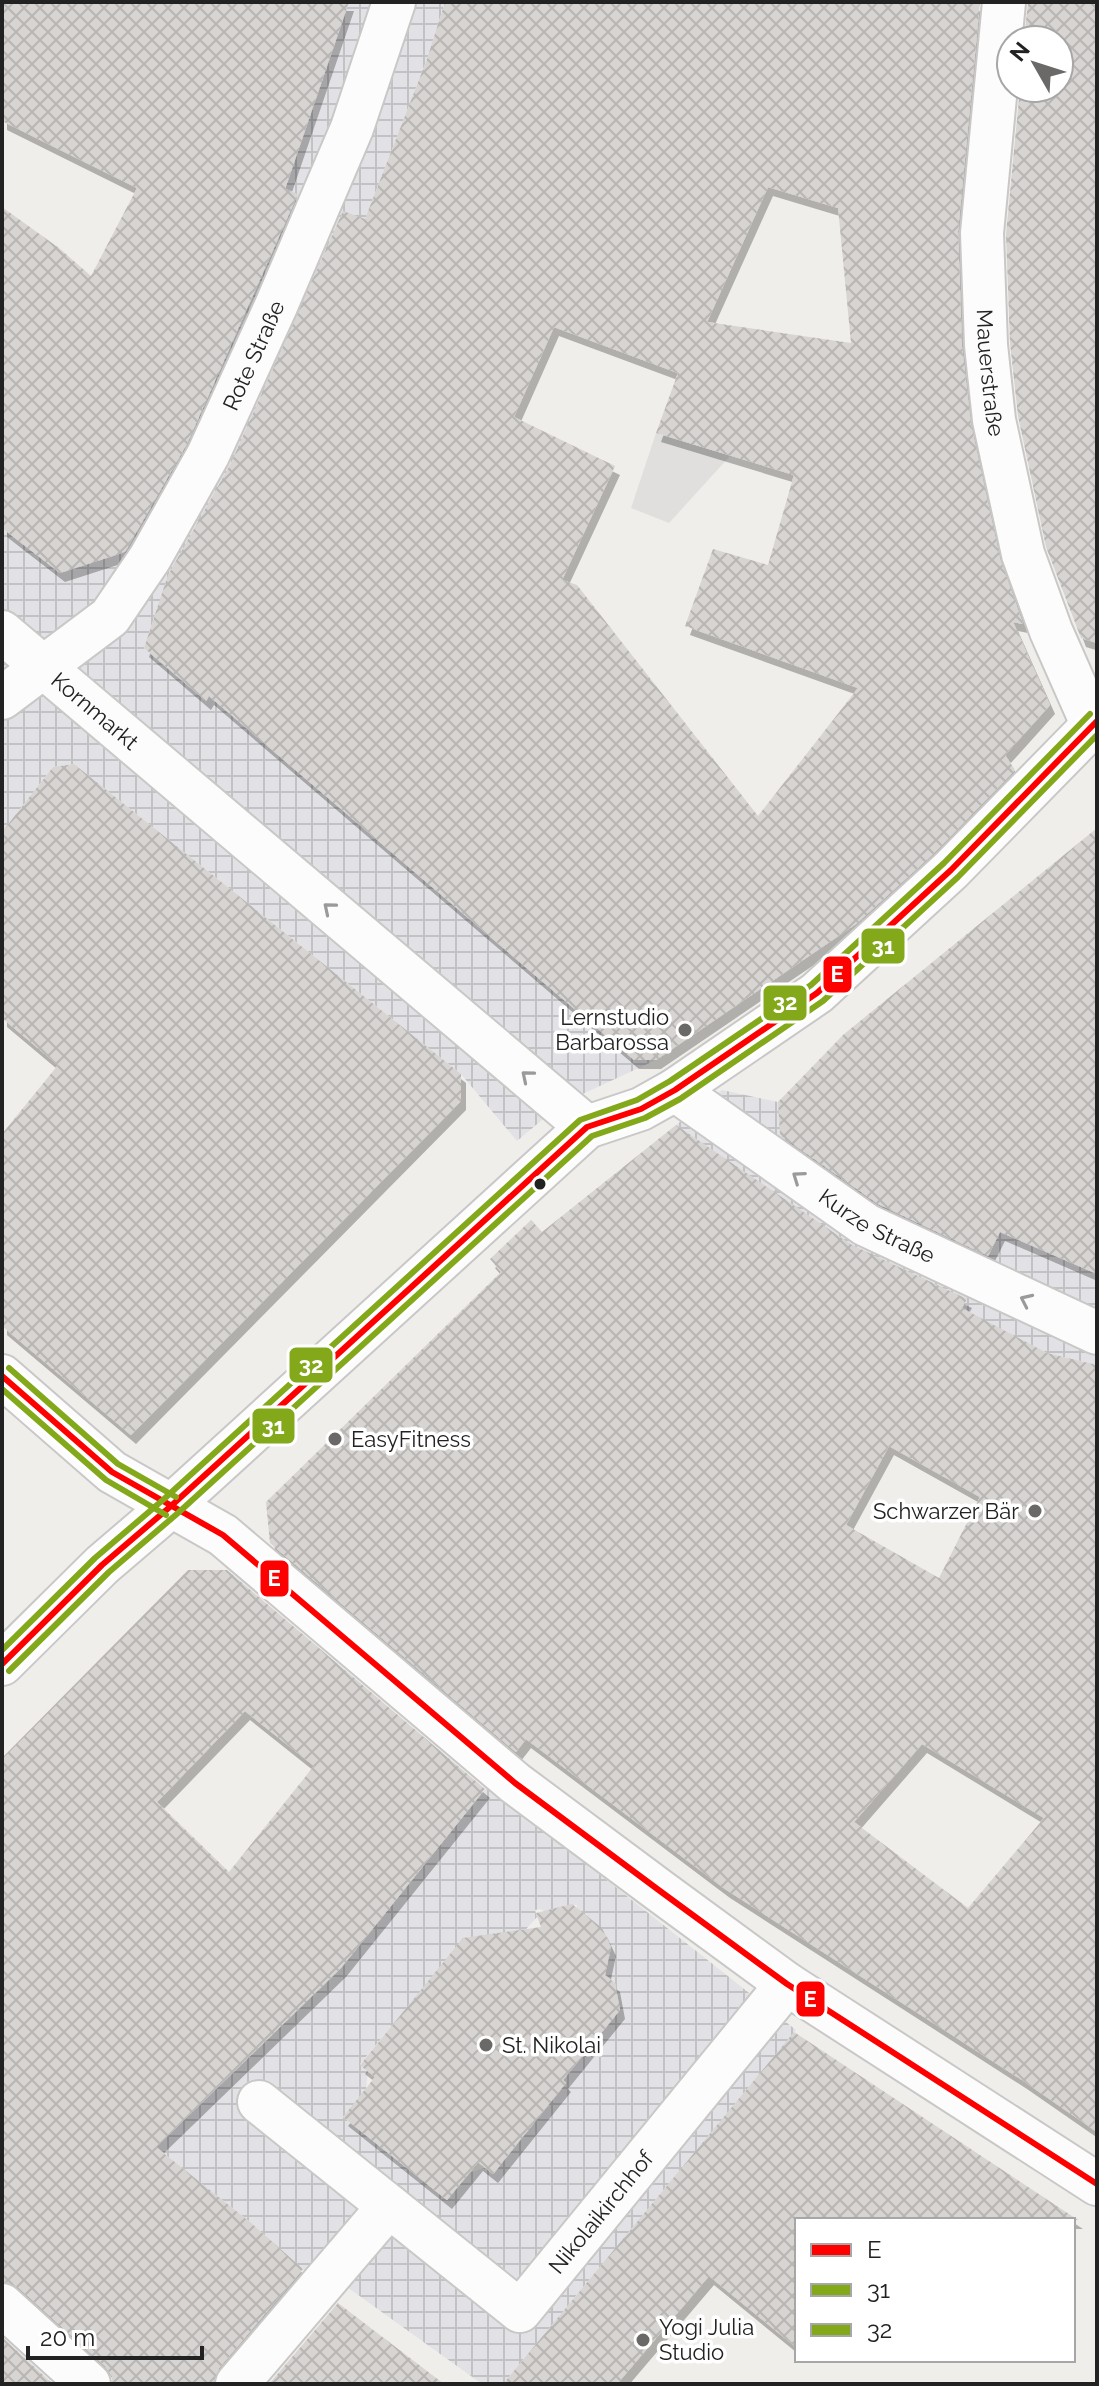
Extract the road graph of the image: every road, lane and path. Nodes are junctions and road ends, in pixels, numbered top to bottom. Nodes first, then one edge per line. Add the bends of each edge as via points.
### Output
1 (394, 2) edge
2 (1004, 2) edge
3 (2, 632) edge
4 (45, 667) junction
5 (2, 698) edge
6 (1095, 723) edge
7 (675, 1090) junction
8 (587, 1127) junction
9 (1097, 1333) edge
10 (2, 1376) edge
11 (171, 1506) junction
12 (2, 1664) edge
13 (787, 1984) junction
14 (259, 2102) dead end
15 (1097, 2184) edge
16 (389, 2206) junction
17 (2, 2305) edge
18 (89, 2384) edge
19 (237, 2384) edge

1 - 4 street, Rote Straße via 352,128 208,455 110,617
2 - 6 street, Mauerstraße via 982,233 994,420 1023,554 1051,631
3 - 4 street, Kornmarkt
4 - 5 street, Rote Straße
8 -> 4 street, Kornmarkt
6 - 7 street via 951,870 817,993
7 - 8 street via 641,1109
9 -> 7 street, Kurze Straße via 866,1225
8 - 11 street
10 - 11 street via 112,1472
11 - 12 street via 102,1565
11 - 13 street via 223,1535 515,1783
13 - 15 street
13 - 16 street, Nikolaikirchhof via 520,2311
14 - 16 street, Nikolaikirchhof
16 - 19 street
17 - 18 street

